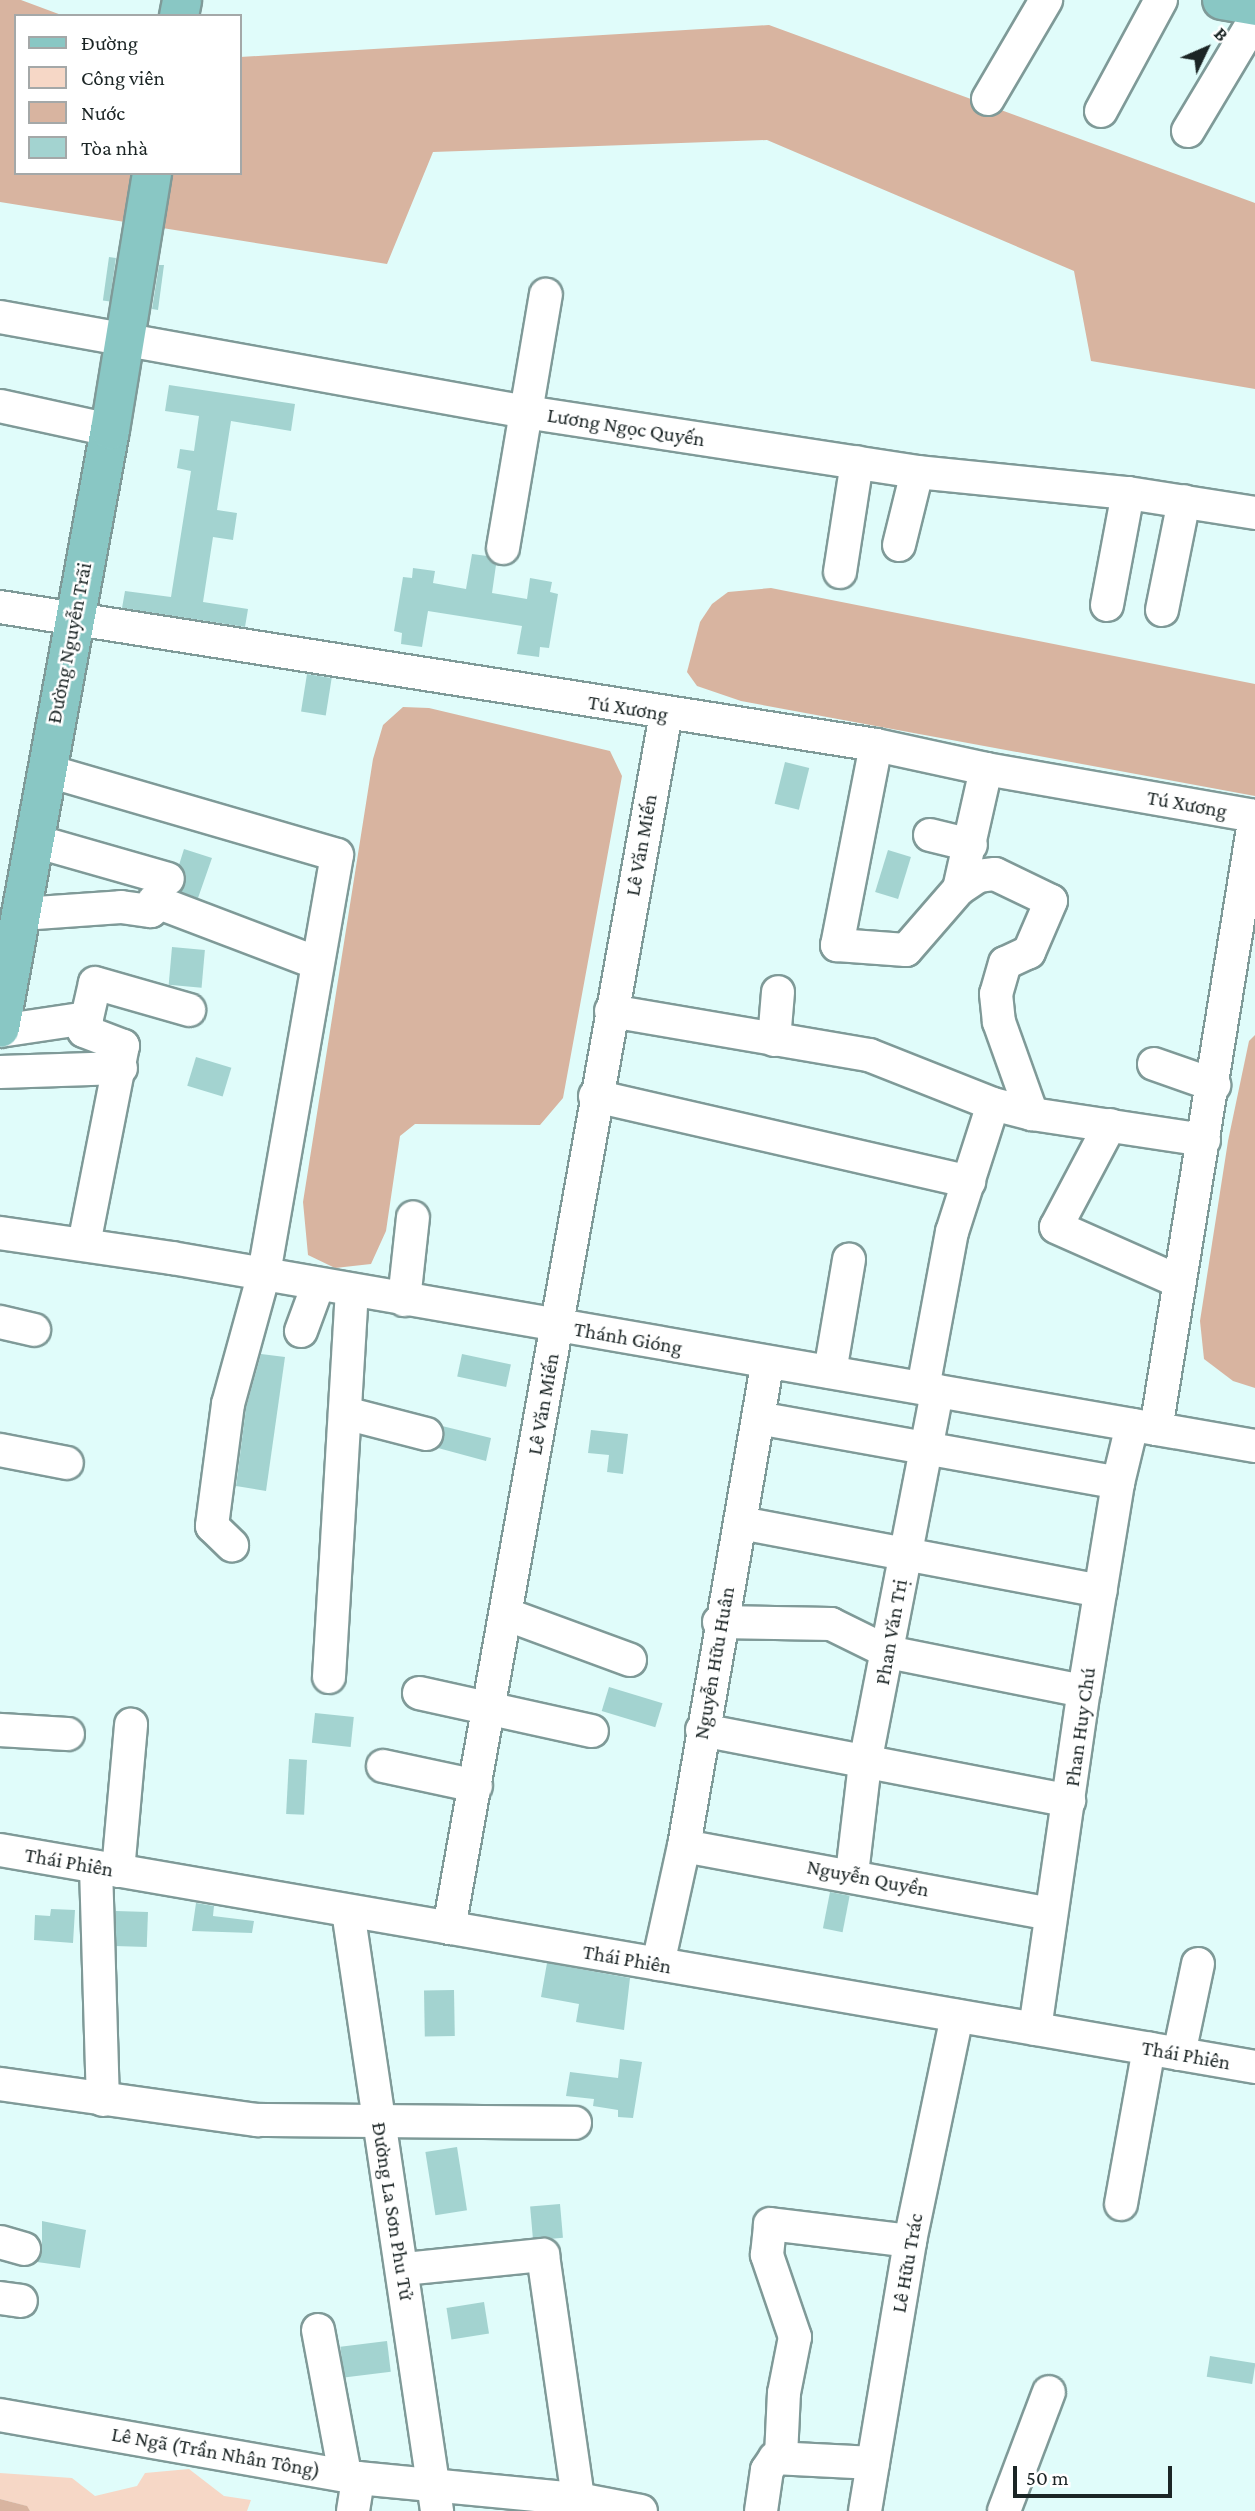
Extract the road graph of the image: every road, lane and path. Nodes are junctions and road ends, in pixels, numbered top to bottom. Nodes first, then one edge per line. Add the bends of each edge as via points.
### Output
1 (1046, 0) edge
2 (1161, 0) edge
3 (1222, 0) edge
4 (1255, 6) edge
5 (1255, 19) edge
6 (988, 99) dead end
7 (1101, 111) dead end
8 (1188, 131) dead end
9 (152, 175) edge
10 (546, 295) dead end
11 (0, 317) edge
12 (126, 338) junction
13 (0, 406) edge
14 (526, 412) junction
15 (110, 430) junction
16 (857, 462) junction
17 (917, 472) junction
18 (1128, 494) junction
19 (1184, 501) junction
20 (1255, 513) edge
21 (899, 545) dead end
22 (503, 548) dead end
23 (841, 572) dead end
24 (1107, 605) dead end
25 (0, 607) edge
26 (1162, 611) dead end
27 (74, 619) junction
28 (666, 714) junction
29 (876, 745) junction
30 (45, 769) junction
31 (986, 769) junction
32 (1255, 816) edge
33 (930, 835) dead end
34 (34, 841) junction
35 (971, 845) junction
36 (168, 879) dead end
37 (959, 889) junction
38 (22, 914) junction
39 (317, 963) junction
40 (778, 992) dead end
41 (190, 1010) dead end
42 (611, 1010) junction
43 (87, 1018) junction
44 (0, 1030) edge
45 (774, 1040) junction
46 (1154, 1064) dead end
47 (121, 1068) junction
48 (0, 1072) edge
49 (1214, 1085) junction
50 (595, 1096) junction
51 (993, 1104) junction
52 (1032, 1114) junction
53 (1110, 1125) junction
54 (1204, 1140) junction
55 (969, 1182) junction
56 (413, 1217) dead end
57 (0, 1233) edge
58 (84, 1244) junction
59 (849, 1261) dead end
60 (263, 1277) junction
61 (1178, 1281) junction
62 (318, 1284) junction
63 (352, 1292) junction
64 (404, 1300) junction
65 (0, 1322) edge
66 (556, 1325) junction
67 (34, 1330) dead end
68 (301, 1331) dead end
69 (768, 1362) junction
70 (830, 1372) junction
71 (930, 1389) junction
72 (345, 1413) junction
73 (758, 1418) junction
74 (1144, 1427) junction
75 (426, 1434) dead end
76 (926, 1446) junction
77 (1255, 1446) edge
78 (0, 1450) edge
79 (67, 1463) dead end
80 (1118, 1483) junction
81 (741, 1523) junction
82 (232, 1545) dead end
83 (905, 1553) junction
84 (1101, 1591) junction
85 (508, 1615) junction
86 (719, 1622) junction
87 (888, 1652) junction
88 (630, 1660) dead end
89 (330, 1678) dead end
90 (1084, 1691) junction
91 (419, 1693) dead end
92 (491, 1708) junction
93 (131, 1725) dead end
94 (0, 1730) edge
95 (702, 1730) junction
96 (592, 1731) dead end
97 (68, 1734) dead end
98 (865, 1763) junction
99 (383, 1766) dead end
100 (476, 1786) junction
101 (1069, 1801) junction
102 (684, 1846) junction
103 (0, 1850) edge
104 (107, 1869) junction
105 (852, 1874) junction
106 (348, 1911) junction
107 (1051, 1914) junction
108 (449, 1928) junction
109 (658, 1964) junction
110 (1198, 1964) dead end
111 (957, 2015) junction
112 (1035, 2029) junction
113 (1164, 2051) junction
114 (1255, 2067) edge
115 (0, 2084) edge
116 (103, 2101) junction
117 (379, 2122) junction
118 (575, 2123) dead end
119 (1121, 2204) dead end
120 (910, 2241) junction
121 (404, 2269) junction
122 (318, 2330) dead end
123 (1049, 2392) dead end
124 (0, 2415) edge
125 (781, 2456) junction
126 (873, 2463) junction
127 (351, 2476) junction
128 (435, 2498) edge
129 (578, 2499) junction
130 (354, 2511) edge
131 (641, 2511) edge
132 (761, 2511) edge
133 (865, 2511) edge
134 (1004, 2511) edge

1 - 6 street
2 - 7 street
3 - 4 main road
5 - 8 street
9 - 12 main road, Đường Nguyễn Trãi
10 - 14 street
11 - 12 street, Lương Ngọc Quyến
12 - 14 street, Lương Ngọc Quyến
12 - 15 main road, Đường Nguyễn Trãi
13 - 15 street
14 - 16 street, Lương Ngọc Quyến
14 - 22 street
15 - 27 main road, Đường Nguyễn Trãi
16 - 17 street, Lương Ngọc Quyến
16 - 23 street
17 - 18 street, Lương Ngọc Quyến
17 - 21 street
18 - 19 street, Lương Ngọc Quyến
18 - 24 street
19 - 20 street, Lương Ngọc Quyến
19 - 26 street
25 - 27 street, Tú Xương
27 - 28 street, Tú Xương
27 - 30 main road, Đường Nguyễn Trãi
28 - 29 street, Tú Xương
28 - 42 street, Lê Văn Miến
29 - 31 street, Tú Xương
29 - 37 street via 837,945 906,950
30 - 34 main road, Đường Nguyễn Trãi
30 - 39 street via 337,855
31 - 32 street, Tú Xương
31 - 35 street
32 - 49 street, Phan Huy Chú
33 - 35 street
34 - 36 street
34 - 38 main road, Đường Nguyễn Trãi
35 - 37 street
37 - 52 street via 978,876 995,874 1051,901 1029,952 1005,963 996,994 999,1022
38 - 39 street via 121,908 151,911 154,901
38 - 44 main road, Đường Nguyễn Trãi
39 - 60 street
40 - 45 street
41 - 43 street via 95,983
42 - 45 street
42 - 50 street, Lê Văn Miến
43 - 44 street
43 - 47 street via 84,1031 123,1046
45 - 51 street via 869,1055
46 - 49 street
47 - 48 street
47 - 58 street
49 - 54 street, Phan Huy Chú
50 - 55 street
50 - 66 street, Lê Văn Miến
51 - 52 street
51 - 55 street, Phan Văn Trị
52 - 53 street
53 - 54 street
53 - 61 street via 1056,1227
54 - 61 street, Phan Huy Chú
55 - 71 street, Phan Văn Trị via 952,1232
56 - 64 street
57 - 58 street, Thánh Gióng
58 - 60 street, Thánh Gióng
59 - 70 street
60 - 62 street, Thánh Gióng
60 - 82 street via 228,1404 212,1526 215,1534
61 - 74 street, Phan Huy Chú
62 - 63 street, Thánh Gióng
62 - 68 street
63 - 64 street, Thánh Gióng
63 - 72 street
64 - 66 street, Thánh Gióng
65 - 67 street
66 - 69 street, Thánh Gióng
66 - 85 street, Lê Văn Miến
69 - 70 street, Thánh Gióng
69 - 73 street, Nguyễn Hữu Huân
70 - 71 street, Thánh Gióng
71 - 74 street, Thánh Gióng
71 - 76 street, Phan Văn Trị
72 - 75 street
72 - 89 street
73 - 76 street
73 - 81 street, Nguyễn Hữu Huân
74 - 77 street, Thánh Gióng
74 - 80 street, Phan Huy Chú
76 - 80 street
76 - 83 street, Phan Văn Trị
78 - 79 street
80 - 84 street, Phan Huy Chú
81 - 83 street
81 - 86 street, Nguyễn Hữu Huân
83 - 84 street
83 - 87 street, Phan Văn Trị
84 - 90 street, Phan Huy Chú
85 - 88 street
85 - 92 street, Lê Văn Miến
86 - 87 street via 831,1624
86 - 95 street, Nguyễn Hữu Huân
87 - 90 street
87 - 98 street, Phan Văn Trị
90 - 101 street, Phan Huy Chú
91 - 92 street
92 - 96 street
92 - 100 street, Lê Văn Miến
93 - 104 street
94 - 97 street
95 - 98 street
95 - 102 street, Nguyễn Hữu Huân
98 - 101 street
98 - 105 street, Phan Văn Trị
99 - 100 street
100 - 108 street, Lê Văn Miến
101 - 107 street, Phan Huy Chú
102 - 105 street, Nguyễn Quyền
102 - 109 street, Nguyễn Hữu Huân
103 - 104 street, Thái Phiên
104 - 106 street, Thái Phiên
104 - 116 street
105 - 107 street, Nguyễn Quyền
106 - 108 street, Thái Phiên
106 - 117 street, Đường La Sơn Phu Tử
107 - 112 street, Phan Huy Chú
108 - 109 street, Thái Phiên
109 - 111 street, Thái Phiên
110 - 113 street
111 - 112 street, Thái Phiên
111 - 120 street, Lê Hữu Trác
112 - 113 street, Thái Phiên
113 - 114 street, Thái Phiên
113 - 119 street
115 - 116 street
116 - 117 street via 257,2120
117 - 118 street
117 - 121 street, Đường La Sơn Phu Tử
120 - 125 street via 771,2224 767,2255 795,2337 784,2393
120 - 126 street, Lê Hữu Trác
121 - 128 street, Đường La Sơn Phu Tử
121 - 129 street via 542,2255
122 - 127 street
123 - 134 street
124 - 127 street, Lê Ngã (Trần Nhân Tông)
125 - 126 street
125 - 132 street via 769,2463
126 - 133 street, Lê Hữu Trác
127 - 128 street, Lê Ngã (Trần Nhân Tông)
127 - 130 street
128 - 129 street, Lê Ngã (Trần Nhân Tông)
129 - 131 street, Lê Ngã (Trần Nhân Tông)

